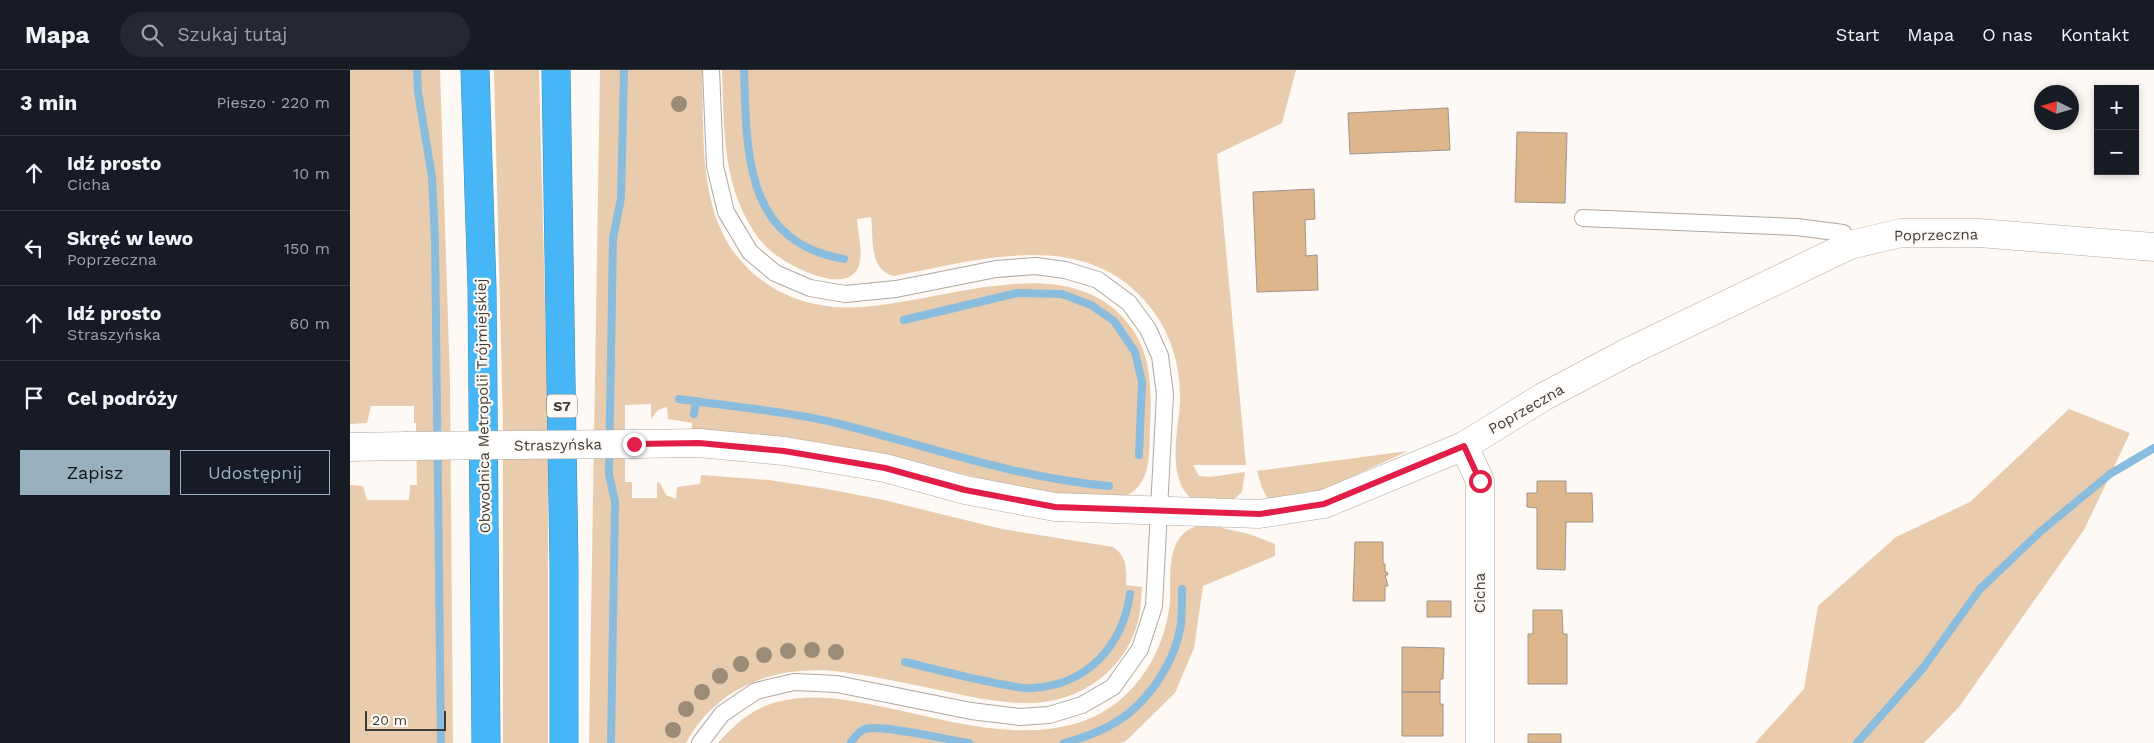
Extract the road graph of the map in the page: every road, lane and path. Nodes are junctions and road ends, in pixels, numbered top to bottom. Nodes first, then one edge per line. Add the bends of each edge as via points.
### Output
1 (475, 70) edge
2 (556, 70) edge
3 (711, 70) edge
4 (1583, 218) dead end
5 (1850, 245) junction
6 (2154, 247) edge
7 (1464, 446) junction
8 (350, 447) edge
9 (885, 468) joint
10 (1159, 511) junction
11 (486, 743) edge
12 (564, 743) edge
13 (700, 743) edge
14 (1480, 743) edge

1 - 11 highway, Obwodnica Metropolii Trójmiejskiej via 482,288
2 - 12 highway, S7
3 - 10 lane via 715,166 726,212 750,252 775,273 810,288 845,294 896,289 996,269 1036,266 1098,280 1129,303 1148,329 1160,356 1165,394
4 - 5 lane via 1797,227 1843,233
5 - 6 street, Poprzeczna via 1901,233 1979,233
5 - 7 street, Poprzeczna via 1628,352 1543,397
7 - 10 street, Poprzeczna via 1324,504 1260,514
7 - 14 street, Cicha via 1480,481
8 - 9 street, Straszyńska, bridge via 699,443 784,451
9 - 10 street, Poprzeczna via 965,490 1055,507
10 - 13 lane via 1154,606 1140,649 1113,687 1082,705 1049,715 1020,717 971,711 837,684 794,682 756,691 722,714

